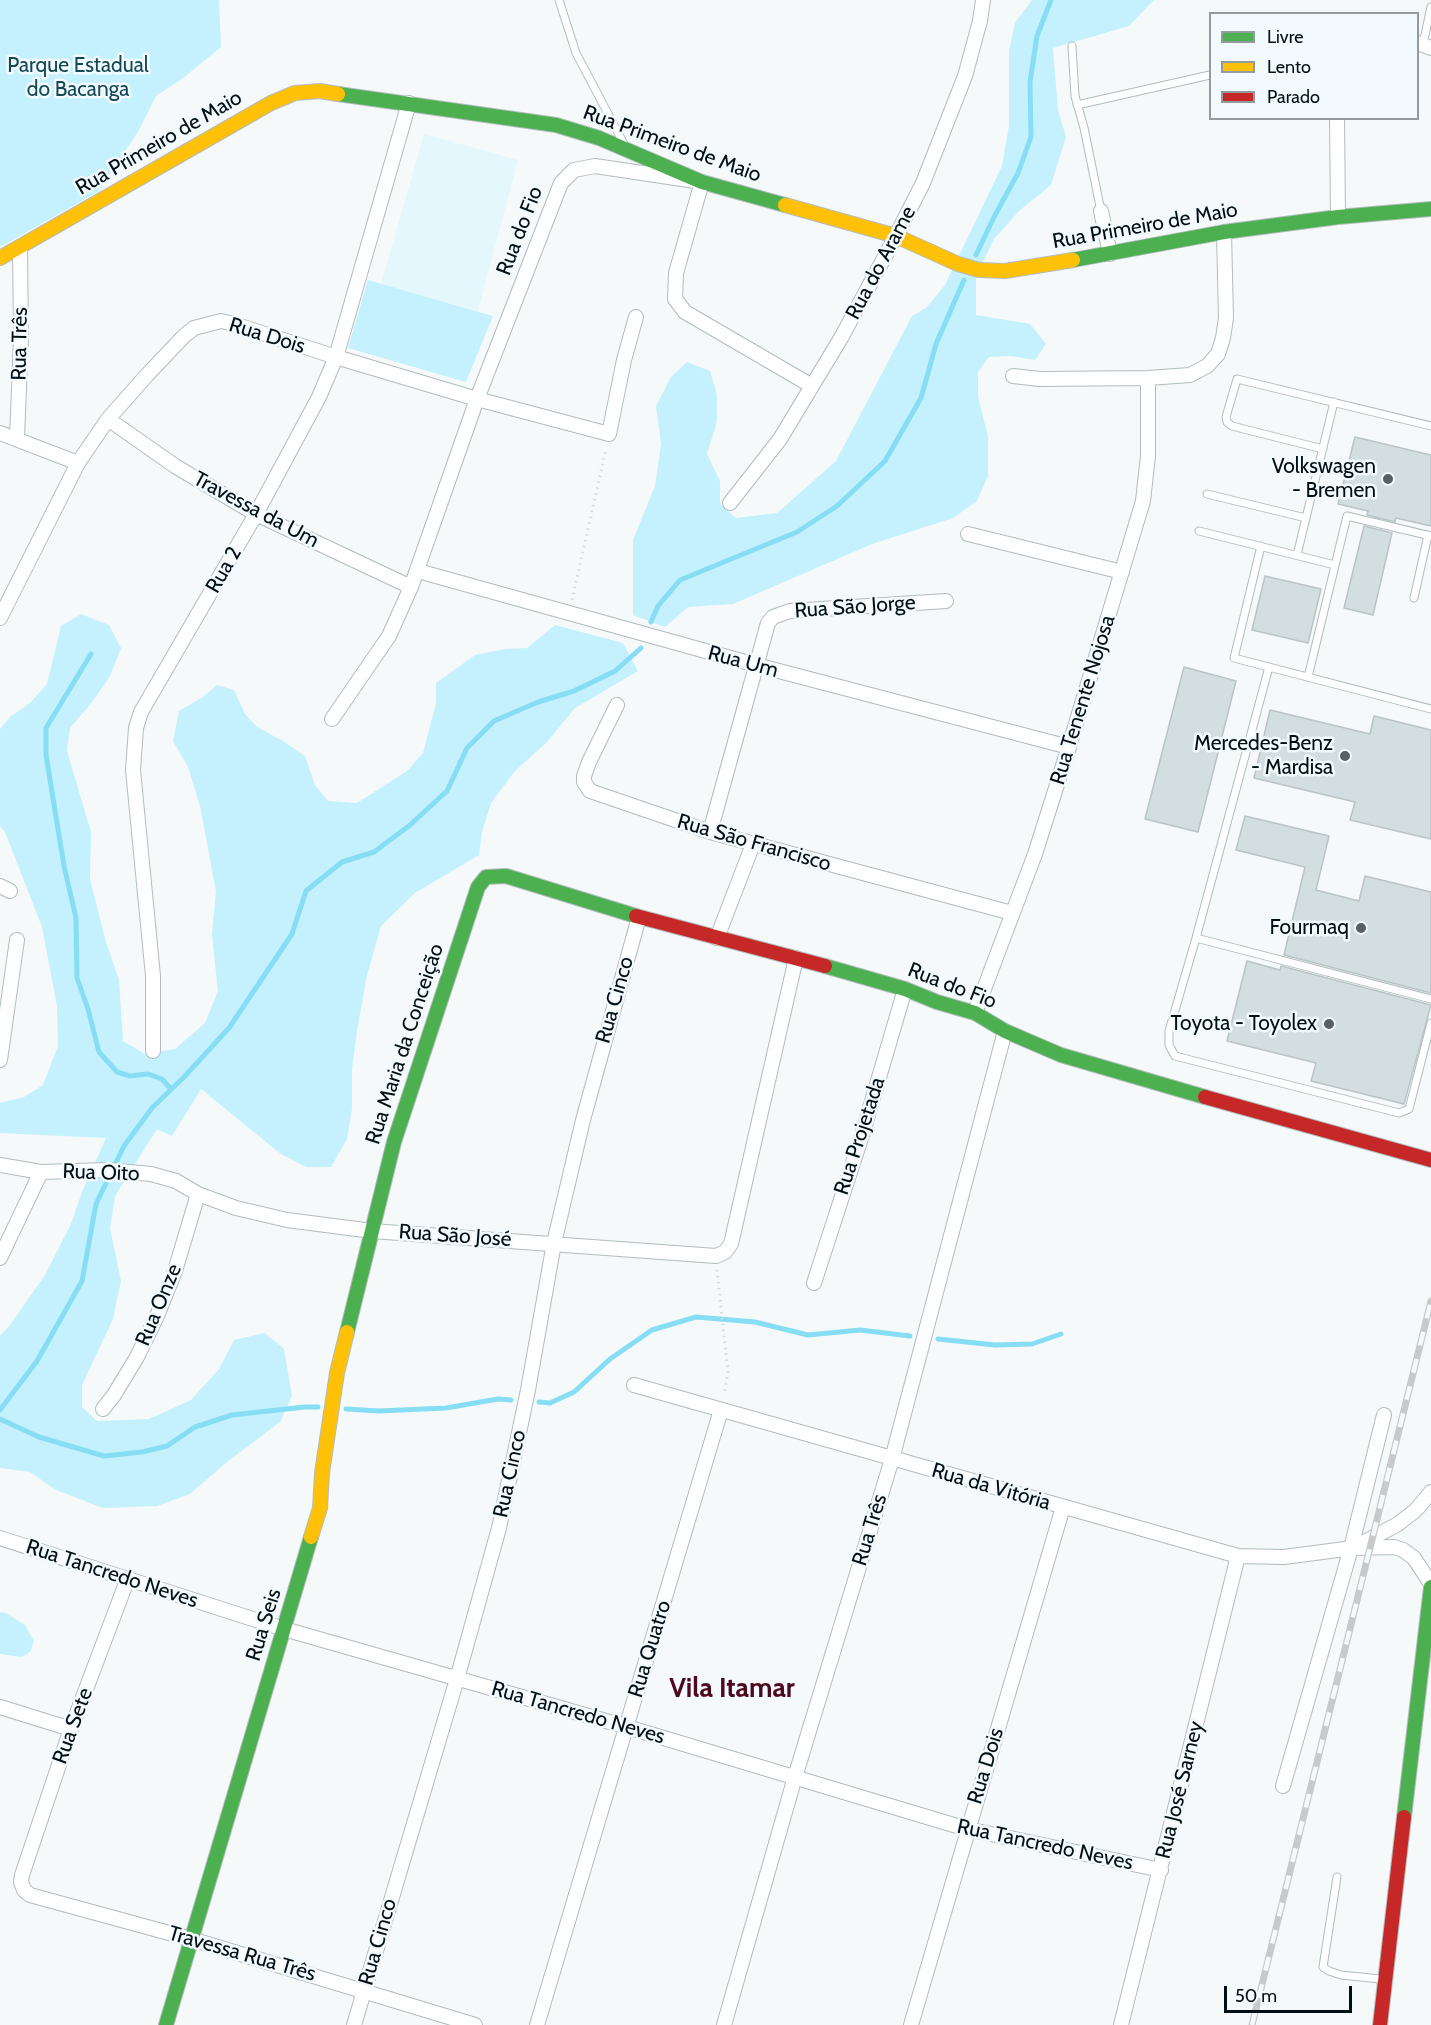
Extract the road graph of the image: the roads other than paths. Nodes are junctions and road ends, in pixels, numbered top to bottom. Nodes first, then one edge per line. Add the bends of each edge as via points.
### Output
1 (560, 0) edge
2 (983, 0) edge
3 (1431, 7) edge
4 (1424, 45) edge
5 (1072, 46) dead end
6 (1209, 75) edge
7 (409, 103) junction
8 (1077, 105) junction
9 (1337, 120) edge
10 (626, 149) junction
11 (702, 182) junction
12 (1431, 209) edge
13 (1101, 210) joint
14 (1338, 217) junction
15 (1224, 232) junction
16 (896, 236) junction
17 (20, 248) junction
18 (1110, 254) junction
19 (0, 258) edge
20 (636, 317) dead end
21 (336, 357) junction
22 (1013, 376) dead end
23 (1148, 378) junction
24 (812, 386) junction
25 (477, 399) junction
26 (1334, 402) junction
27 (108, 419) junction
28 (1431, 426) edge
29 (0, 433) edge
30 (17, 439) junction
31 (1323, 448) junction
32 (78, 463) junction
33 (1207, 494) dead end
34 (730, 503) dead end
35 (256, 514) junction
36 (1306, 518) junction
37 (1199, 531) dead end
38 (968, 534) dead end
39 (1430, 536) edge
40 (1261, 546) junction
41 (1297, 555) junction
42 (1335, 565) junction
43 (418, 571) junction
44 (1122, 572) junction
45 (411, 587) junction
46 (1414, 598) dead end
47 (946, 601) dead end
48 (0, 618) edge
49 (756, 666) junction
50 (1269, 668) junction
51 (1308, 677) junction
52 (617, 705) dead end
53 (1431, 709) edge
54 (332, 719) dead end
55 (1069, 747) junction
56 (710, 832) junction
57 (753, 844) junction
58 (489, 876) joint
59 (1012, 913) junction
60 (639, 917) junction
61 (717, 938) junction
62 (1196, 938) junction
63 (16, 940) dead end
64 (796, 958) junction
65 (6, 962) edge
66 (904, 989) junction
67 (1431, 999) edge
68 (975, 1012) junction
69 (1431, 1023) edge
70 (1005, 1031) junction
71 (153, 1051) dead end
72 (0, 1060) edge
73 (1431, 1160) edge
74 (0, 1165) edge
75 (41, 1172) junction
76 (198, 1194) junction
77 (372, 1231) junction
78 (554, 1243) junction
79 (0, 1258) edge
80 (814, 1283) dead end
81 (634, 1385) dead end
82 (103, 1409) dead end
83 (721, 1410) junction
84 (1384, 1415) dead end
85 (892, 1459) junction
86 (1431, 1492) edge
87 (1063, 1507) junction
88 (0, 1538) edge
89 (1352, 1548) junction
90 (1238, 1556) junction
91 (128, 1578) junction
92 (1431, 1586) edge
93 (284, 1629) junction
94 (457, 1679) junction
95 (0, 1707) edge
96 (627, 1727) junction
97 (71, 1730) junction
98 (795, 1777) junction
99 (1283, 1786) dead end
100 (967, 1829) junction
101 (1161, 1870) junction
102 (22, 1875) joint
103 (1337, 1877) dead end
104 (191, 1939) junction
105 (1385, 1980) junction
106 (364, 1990) junction
107 (166, 2025) edge
108 (354, 2025) edge
109 (475, 2025) edge
110 (537, 2025) edge
111 (724, 2025) edge
112 (911, 2025) edge
113 (1121, 2025) edge
114 (1380, 2025) edge

1 - 10 lane via 576,53
2 - 16 street, Rua do Arame via 965,76 923,183
3 - 4 lane
5 - 8 lane
6 - 8 lane
7 - 10 main road, Rua Primeiro de Maio via 556,125
7 - 17 main road, Rua Primeiro de Maio via 320,90 283,97
7 - 21 street, Rua 2
8 - 13 lane
9 - 14 street
10 - 11 main road, Rua Primeiro de Maio
11 - 16 main road, Rua Primeiro de Maio
11 - 24 street via 676,273 675,299 685,312
11 - 25 street, Rua do Fio via 595,166 583,167 567,176
12 - 14 main road, Rua Primeiro de Maio
13 - 18 street
14 - 15 main road, Rua Primeiro de Maio
15 - 18 main road, Rua Primeiro de Maio
15 - 23 street via 1226,318 1218,354 1190,375
16 - 18 main road, Rua Primeiro de Maio via 979,270 1005,271
16 - 24 street, Rua do Arame
17 - 19 main road, Rua Primeiro de Maio
17 - 30 street, Rua Três
20 - 25 street, Rua Dois via 609,435
21 - 25 street, Rua Dois
21 - 27 street, Rua Dois via 234,324 206,324 184,336
21 - 35 street, Rua 2 via 319,397
22 - 23 street
23 - 44 street, Rua Tenente Nojosa via 1149,456 1143,501
24 - 34 street, Rua do Arame via 780,439
25 - 43 street
26 - 28 lane
26 - 31 lane
26 - 31 lane via 1237,379 1226,417 1232,426
27 - 32 street, Rua Dois
27 - 35 street, Travessa da Um via 175,466
29 - 30 street
30 - 32 street
31 - 36 lane
32 - 48 street, Rua Dois
33 - 36 lane
35 - 45 street, Travessa da Um
35 - 71 street, Rua 2 via 141,712 136,728 133,770 153,976
36 - 41 lane
37 - 40 lane
38 - 44 street
39 - 42 lane via 1347,516
39 - 46 lane
40 - 41 lane
40 - 50 lane via 1234,658
41 - 42 lane
42 - 51 lane
43 - 45 street
43 - 49 street, Rua Um
44 - 55 street, Rua Tenente Nojosa
45 - 54 street via 389,636
47 - 49 street, Rua São Jorge via 780,613 768,623
49 - 55 street, Rua Um
49 - 56 street, Rua São Jorge
50 - 51 lane
50 - 62 lane
51 - 53 lane
52 - 56 street, Rua São Francisco via 589,762 584,776 586,787
55 - 59 street, Rua Tenente Nojosa
56 - 57 street, Rua São Francisco
57 - 59 street, Rua São Francisco
57 - 61 street
58 - 60 main road, Rua do Fio via 506,876
58 - 77 main road, Rua Maria da Conceição via 478,887 394,1142
59 - 68 street, Rua Tenente Nojosa
60 - 61 main road, Rua do Fio
60 - 78 street, Rua Cinco
61 - 64 main road, Rua do Fio
62 - 67 lane
62 - 69 lane via 1168,1030 1168,1045 1175,1056 1400,1113 1409,1109
63 - 65 street
64 - 66 main road, Rua do Fio
64 - 78 street, Rua São José via 731,1244 725,1252 716,1257
65 - 72 street
66 - 68 main road, Rua do Fio
66 - 80 street, Rua Projetada
68 - 70 main road, Rua do Fio
70 - 73 main road, Rua do Fio via 1061,1055
70 - 85 street, Rua Três
74 - 75 street, Rua Oito
75 - 76 street, Rua Oito via 112,1170 164,1178
75 - 79 street
76 - 77 street, Rua São José via 262,1215
76 - 82 street, Rua Onze via 157,1316 137,1357
77 - 78 street, Rua São José
77 - 93 main road, Rua Seis via 337,1372 320,1508
78 - 94 street, Rua Cinco via 499,1528
81 - 83 street, Rua da Vitória
83 - 85 street, Rua da Vitória
83 - 96 street, Rua Quatro
84 - 89 street
85 - 87 street, Rua da Vitória
85 - 98 street, Rua Três
86 - 89 street, Rua da Vitória via 1398,1524
87 - 90 street, Rua da Vitória
87 - 100 street, Rua Dois
88 - 91 street, Rua Tancredo Neves
89 - 90 street, Rua da Vitória via 1284,1557
89 - 92 street, Rua da Vitória via 1383,1545 1403,1550 1419,1563
89 - 99 street
90 - 101 street, Rua José Sarney
91 - 93 street, Rua Tancredo Neves
91 - 97 street, Rua Sete
92 - 105 main road
93 - 94 street, Rua Tancredo Neves
93 - 104 main road, Rua Seis
94 - 96 street, Rua Tancredo Neves
94 - 106 street, Rua Cinco
95 - 97 street
96 - 98 street, Rua Tancredo Neves
96 - 110 street, Rua Quatro
97 - 102 street, Rua Sete
98 - 100 street, Rua Tancredo Neves
98 - 111 street, Rua Três
100 - 101 street, Rua Tancredo Neves
100 - 112 street, Rua Dois
101 - 113 street, Rua José Sarney
102 - 104 street, Travessa Rua Três via 24,1890 30,1895
103 - 105 lane via 1323,1967 1341,1975
104 - 106 street, Travessa Rua Três
104 - 107 main road, Rua Seis
105 - 114 main road
106 - 108 street, Rua Cinco
106 - 109 street, Travessa Rua Três

